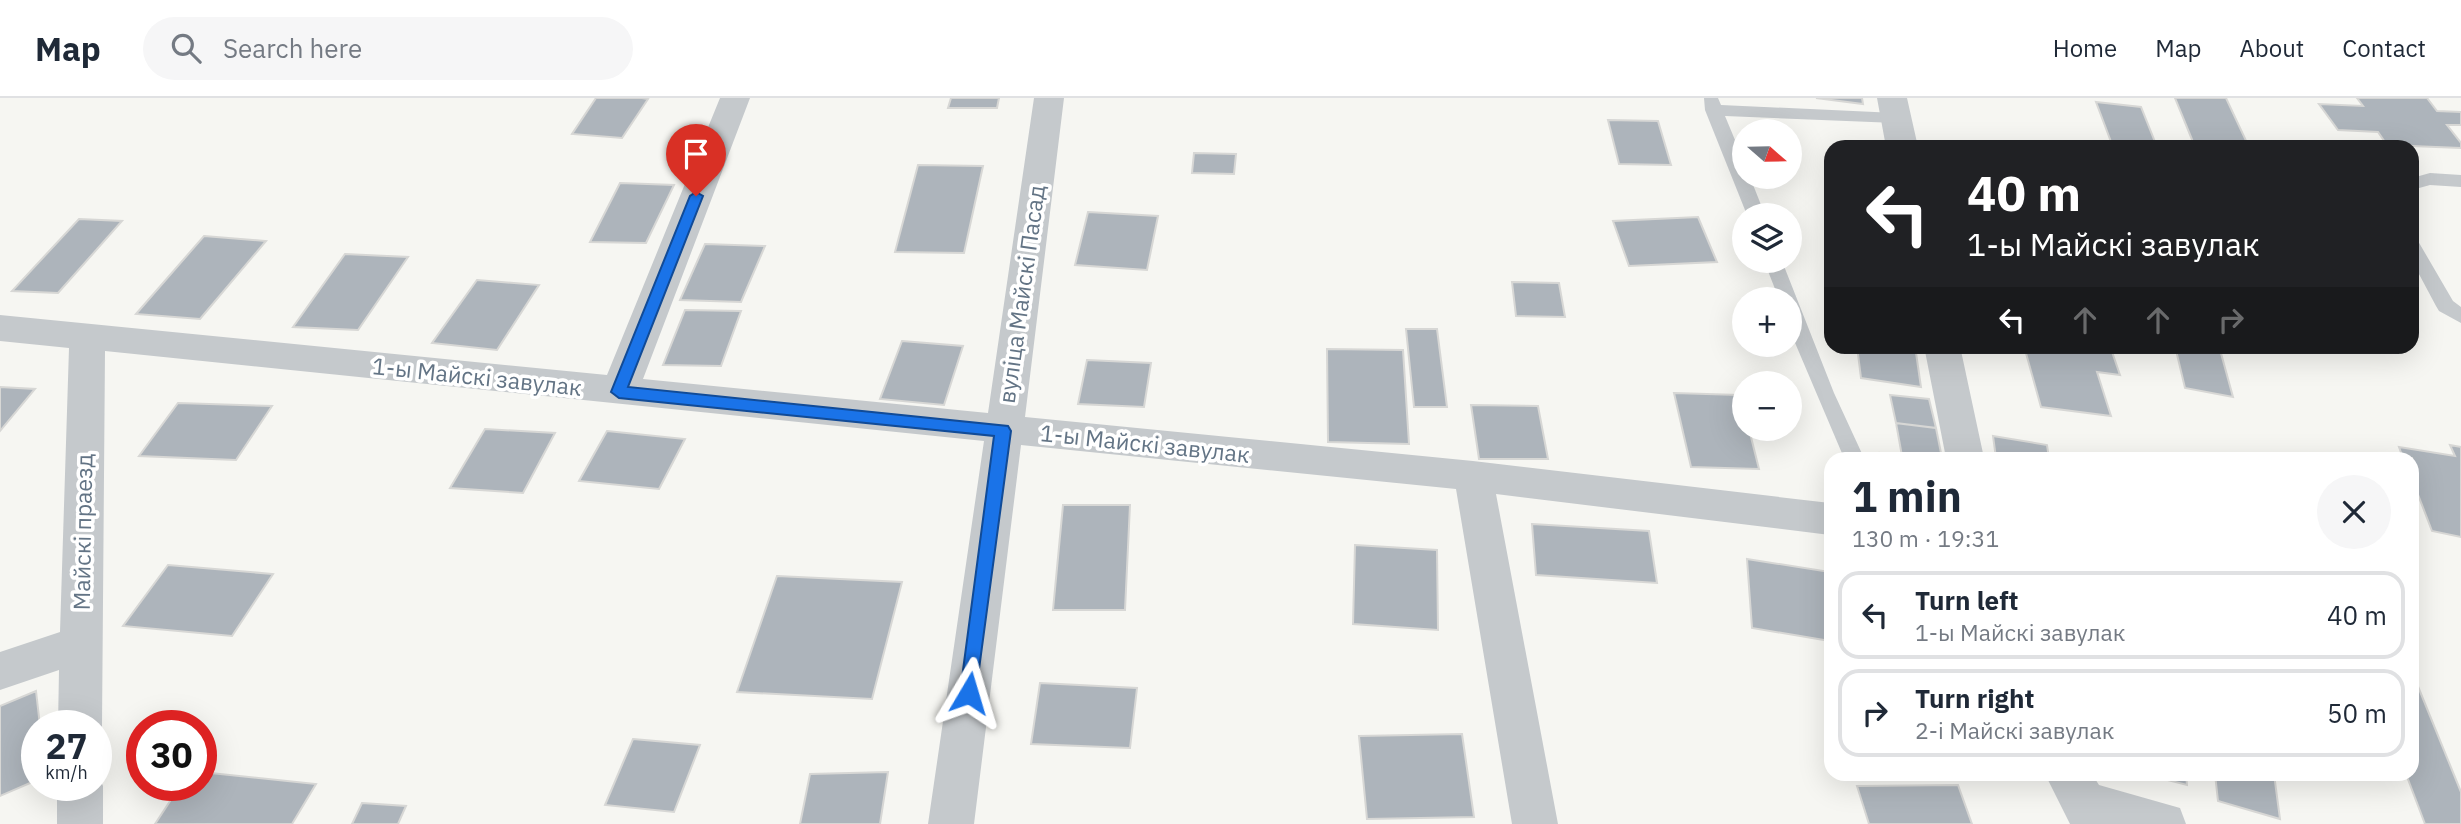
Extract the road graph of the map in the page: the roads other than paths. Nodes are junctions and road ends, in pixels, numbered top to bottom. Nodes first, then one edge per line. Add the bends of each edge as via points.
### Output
1 (735, 98) edge
2 (1049, 98) edge
3 (1712, 104) edge
4 (1897, 121) edge
5 (2461, 181) edge
6 (2419, 182) edge
7 (1751, 203) edge
8 (2419, 258) edge
9 (2461, 316) edge
10 (0, 328) edge
11 (87, 337) junction
12 (1802, 337) edge
13 (1944, 354) edge
14 (619, 392) junction
15 (1003, 431) junction
16 (1851, 452) edge
17 (1964, 452) edge
18 (1473, 476) junction
19 (1824, 518) edge
20 (80, 644) junction
21 (0, 671) edge
22 (80, 710) edge
23 (2082, 800) edge
24 (80, 801) edge
25 (80, 824) edge
26 (951, 824) edge
27 (1535, 824) edge
28 (2164, 824) edge

1 - 14 street
2 - 15 street, вуліца Майскі Пасад
3 - 4 lane
3 - 7 lane
5 - 6 lane
8 - 9 lane via 2446,306
10 - 11 street, 1-ы Майскі завулак
11 - 14 street, 1-ы Майскі завулак
11 - 20 street, Майскі праезд
12 - 16 lane
13 - 17 street
14 - 15 street, 1-ы Майскі завулак
15 - 18 street, 1-ы Майскі завулак
15 - 26 street, вуліца Майскі Пасад
18 - 19 street, 1-ы Майскі завулак
18 - 27 street
20 - 21 street
20 - 22 street, Майскі праезд
23 - 28 street
24 - 25 street

